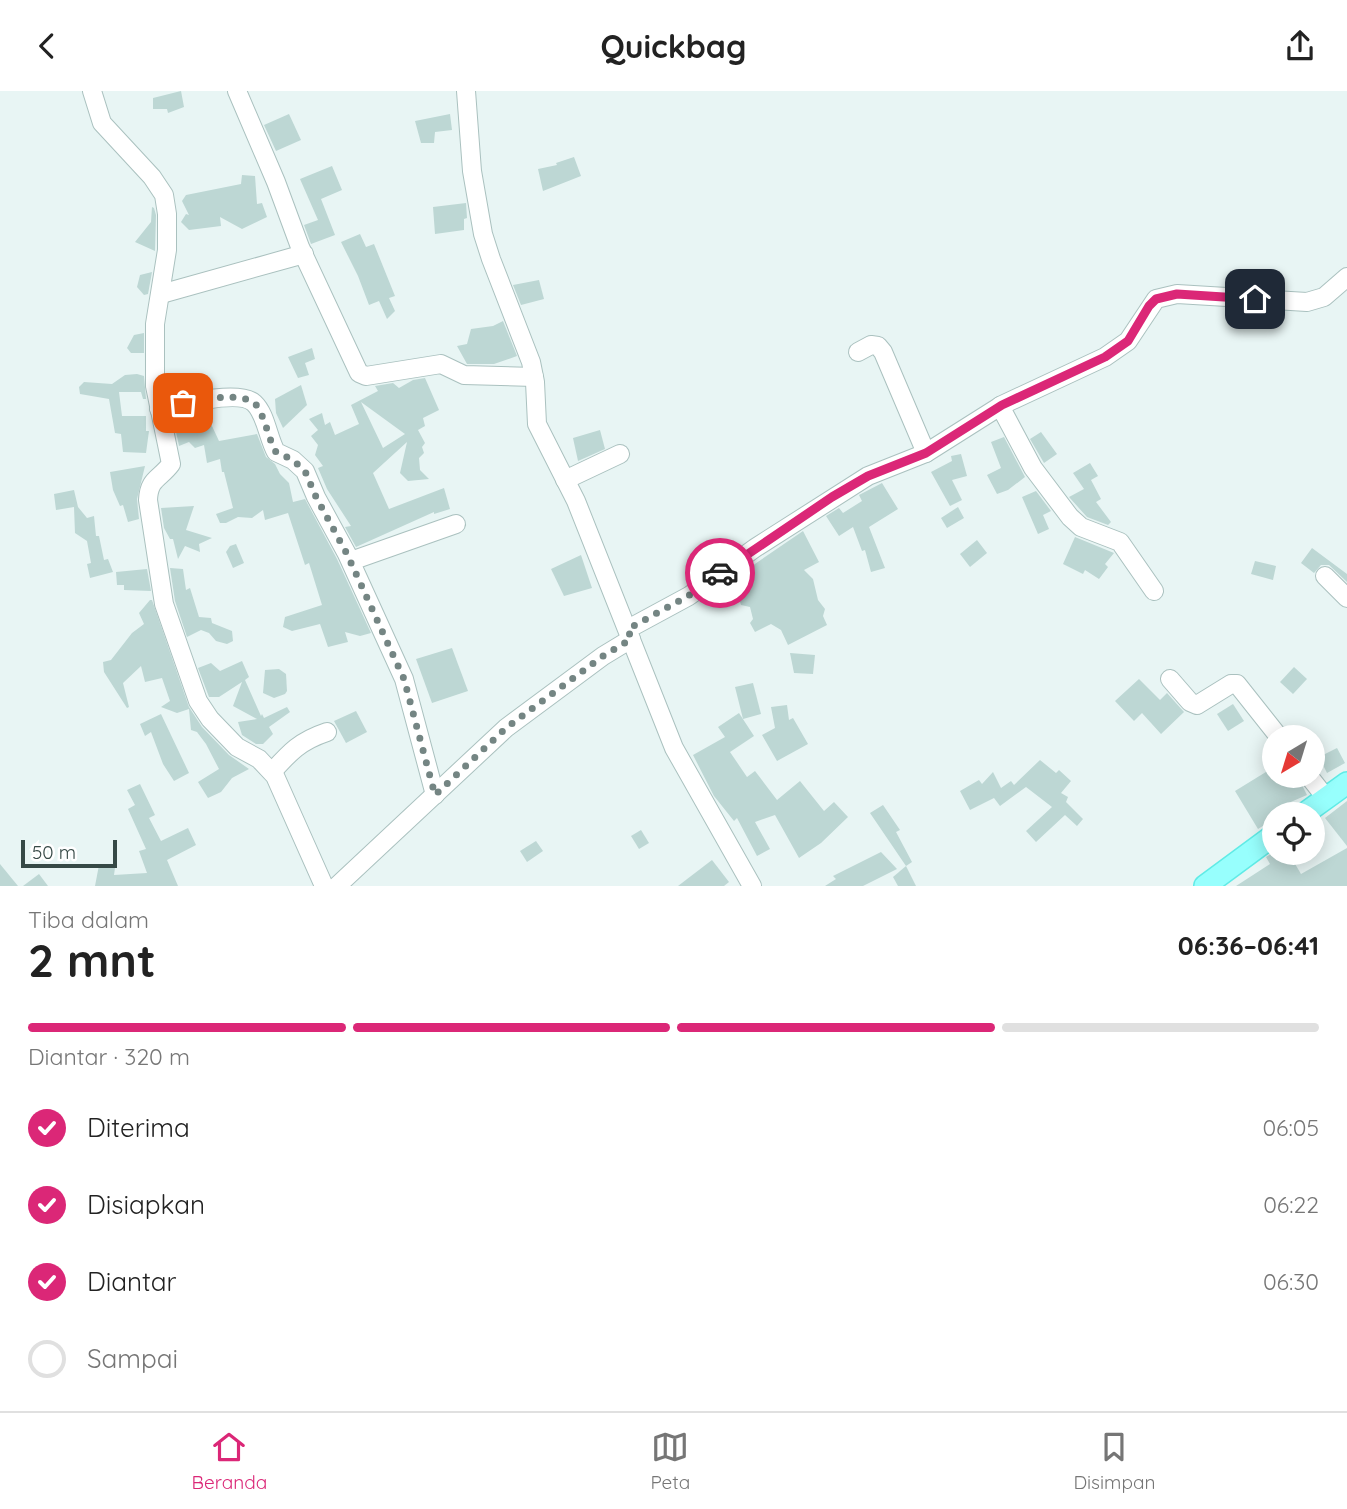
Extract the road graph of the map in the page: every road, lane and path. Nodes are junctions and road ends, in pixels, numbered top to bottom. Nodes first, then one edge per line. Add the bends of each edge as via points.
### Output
1 (92, 91) edge
2 (237, 91) edge
3 (466, 91) edge
4 (304, 254) junction
5 (1347, 277) edge
6 (161, 294) junction
7 (858, 352) dead end
8 (534, 377) junction
9 (1000, 406) junction
10 (159, 409) junction
11 (926, 453) junction
12 (620, 454) dead end
13 (565, 480) junction
14 (456, 524) dead end
15 (351, 561) junction
16 (1325, 576) dead end
17 (1154, 591) dead end
18 (1347, 598) edge
19 (629, 634) junction
20 (1170, 679) dead end
21 (1269, 725) edge
22 (327, 732) dead end
23 (272, 772) junction
24 (1347, 783) edge
25 (1318, 788) edge
26 (435, 795) junction
27 (1326, 798) junction
28 (1320, 802) edge
29 (1262, 844) edge
30 (324, 886) edge
31 (337, 886) edge
32 (752, 886) edge
33 (1205, 886) edge

1 - 6 street via 102,123 164,195 167,250
2 - 4 street
3 - 8 street via 472,171 484,234
4 - 6 street
4 - 8 street via 362,375 441,364 464,375
5 - 9 street via 1324,297 1307,302 1177,294 1156,299 1128,341 1105,357
6 - 10 street via 155,324
7 - 11 street via 871,345 883,352
8 - 13 street via 537,424
9 - 11 street
9 - 17 street via 1033,468 1070,517 1081,527 1120,542
10 - 15 street via 208,398 252,401 276,452 305,471
10 - 23 street via 171,464 153,482 148,501 164,604 198,701 237,747
11 - 19 street via 868,476 832,497
12 - 13 street
13 - 19 street
14 - 15 street
15 - 26 street via 404,679
16 - 18 street
19 - 26 street via 506,728
19 - 32 street via 674,748
20 - 21 street via 1196,705 1237,684
22 - 23 street via 295,747
23 - 30 street
24 - 27 main road
25 - 27 street
26 - 31 street
27 - 28 main road
29 - 33 main road

